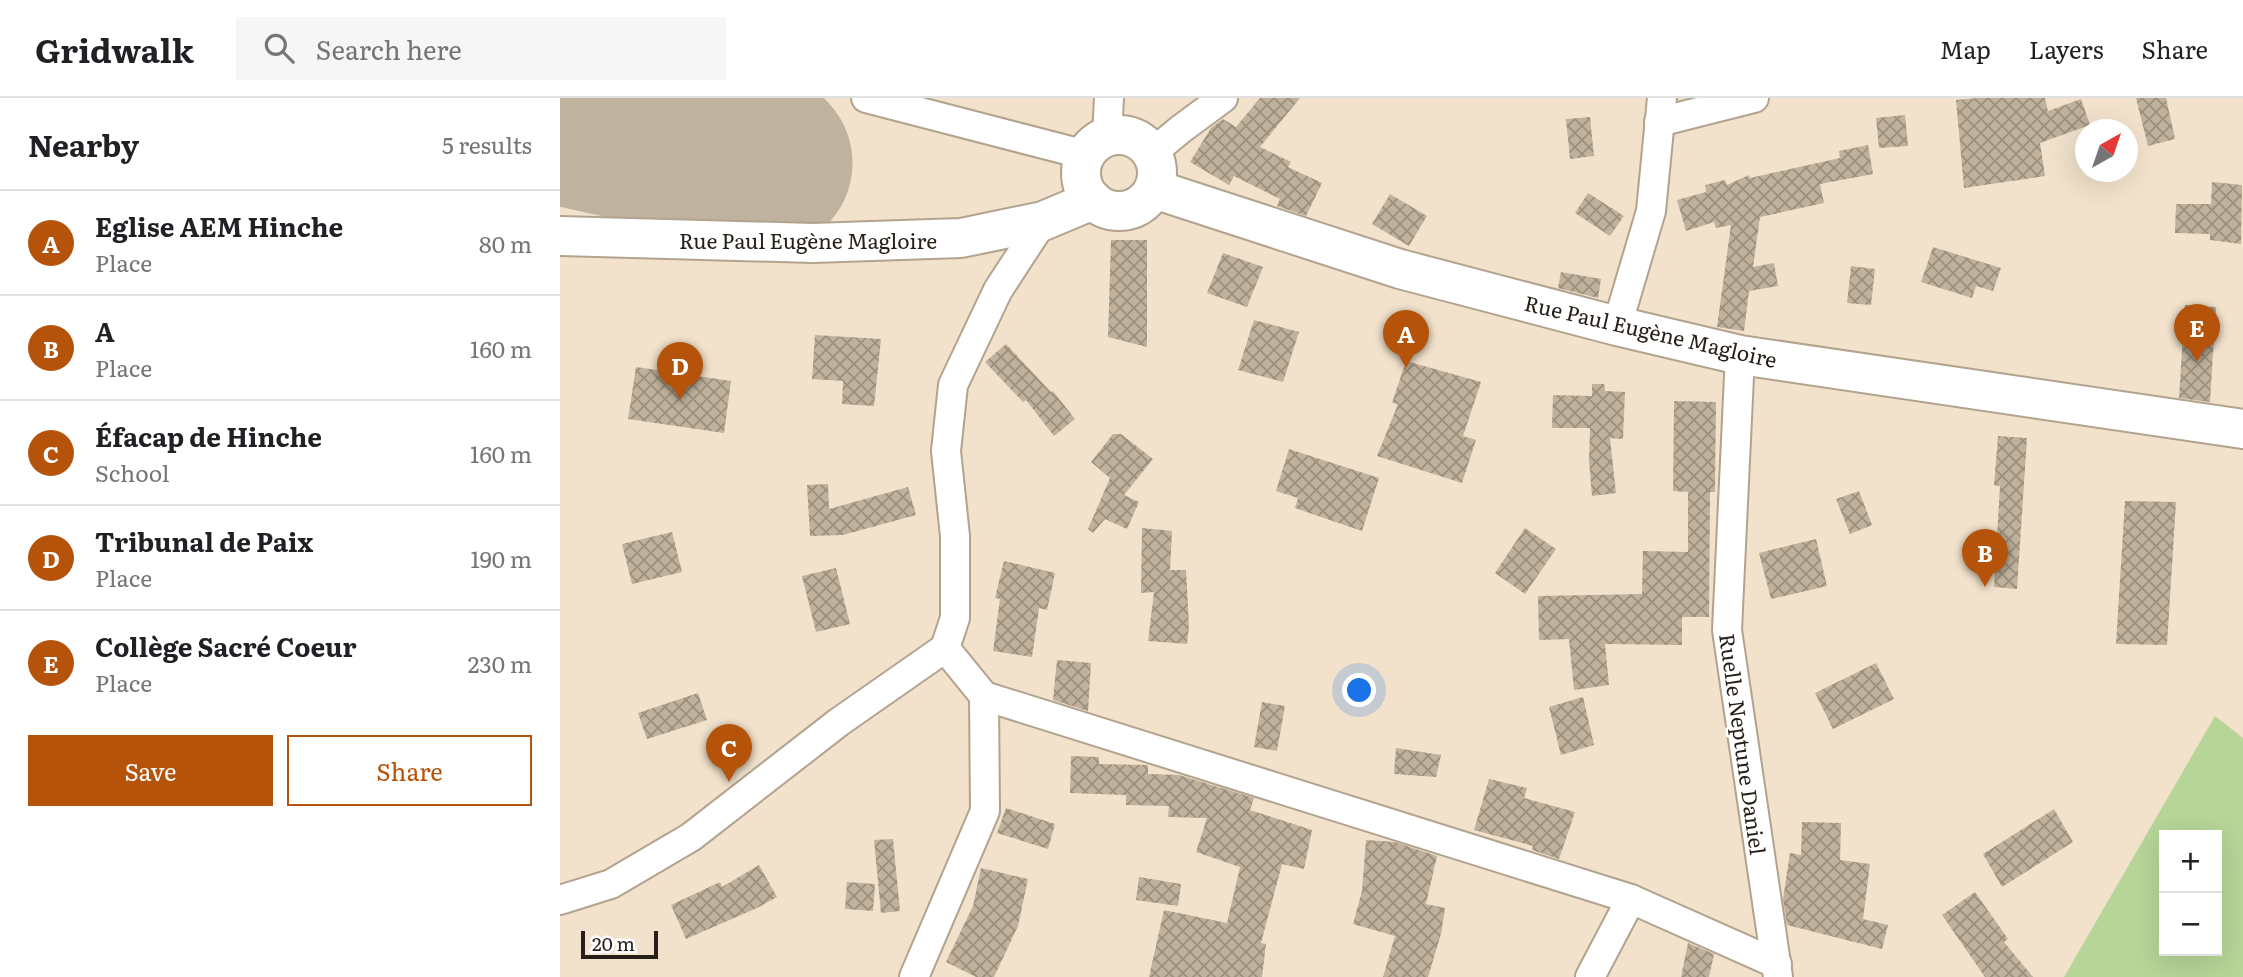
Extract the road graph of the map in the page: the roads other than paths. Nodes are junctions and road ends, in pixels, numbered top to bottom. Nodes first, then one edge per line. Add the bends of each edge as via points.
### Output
1 (866, 98) edge
2 (1109, 98) edge
3 (1223, 98) edge
4 (1754, 98) edge
5 (1660, 110) edge
6 (1096, 146) junction
7 (1153, 171) junction
8 (1093, 201) junction
9 (1043, 221) junction
10 (560, 236) edge
11 (1617, 326) junction
12 (1740, 355) junction
13 (2243, 429) edge
14 (945, 648) junction
15 (984, 696) junction
16 (1632, 899) junction
17 (560, 900) edge
18 (1777, 971) edge
19 (914, 977) edge
20 (1590, 977) edge

1 - 6 street
2 - 6 street
3 - 7 street via 1181,129
4 - 5 street
5 - 11 street via 1651,211
6 - 7 main road via 1128,136 1137,139
6 - 8 main road via 1082,167 1082,179
7 - 8 main road via 1146,201 1133,209 1105,209
7 - 11 main road, Rue Paul Eugène Magloire via 1400,269
8 - 9 main road, Rue Paul Eugène Magloire
9 - 10 main road, Rue Paul Eugène Magloire via 961,238 827,243
9 - 14 street via 998,290 953,384 946,451 955,536 955,618
11 - 12 main road, Rue Paul Eugène Magloire
12 - 13 main road, Rue Paul Eugène Magloire
12 - 18 street, Ruelle Neptune Daniel via 1727,630
14 - 15 street
14 - 17 street via 839,722 691,837 611,884
15 - 16 street
15 - 19 street via 985,811
16 - 18 street
16 - 20 street

